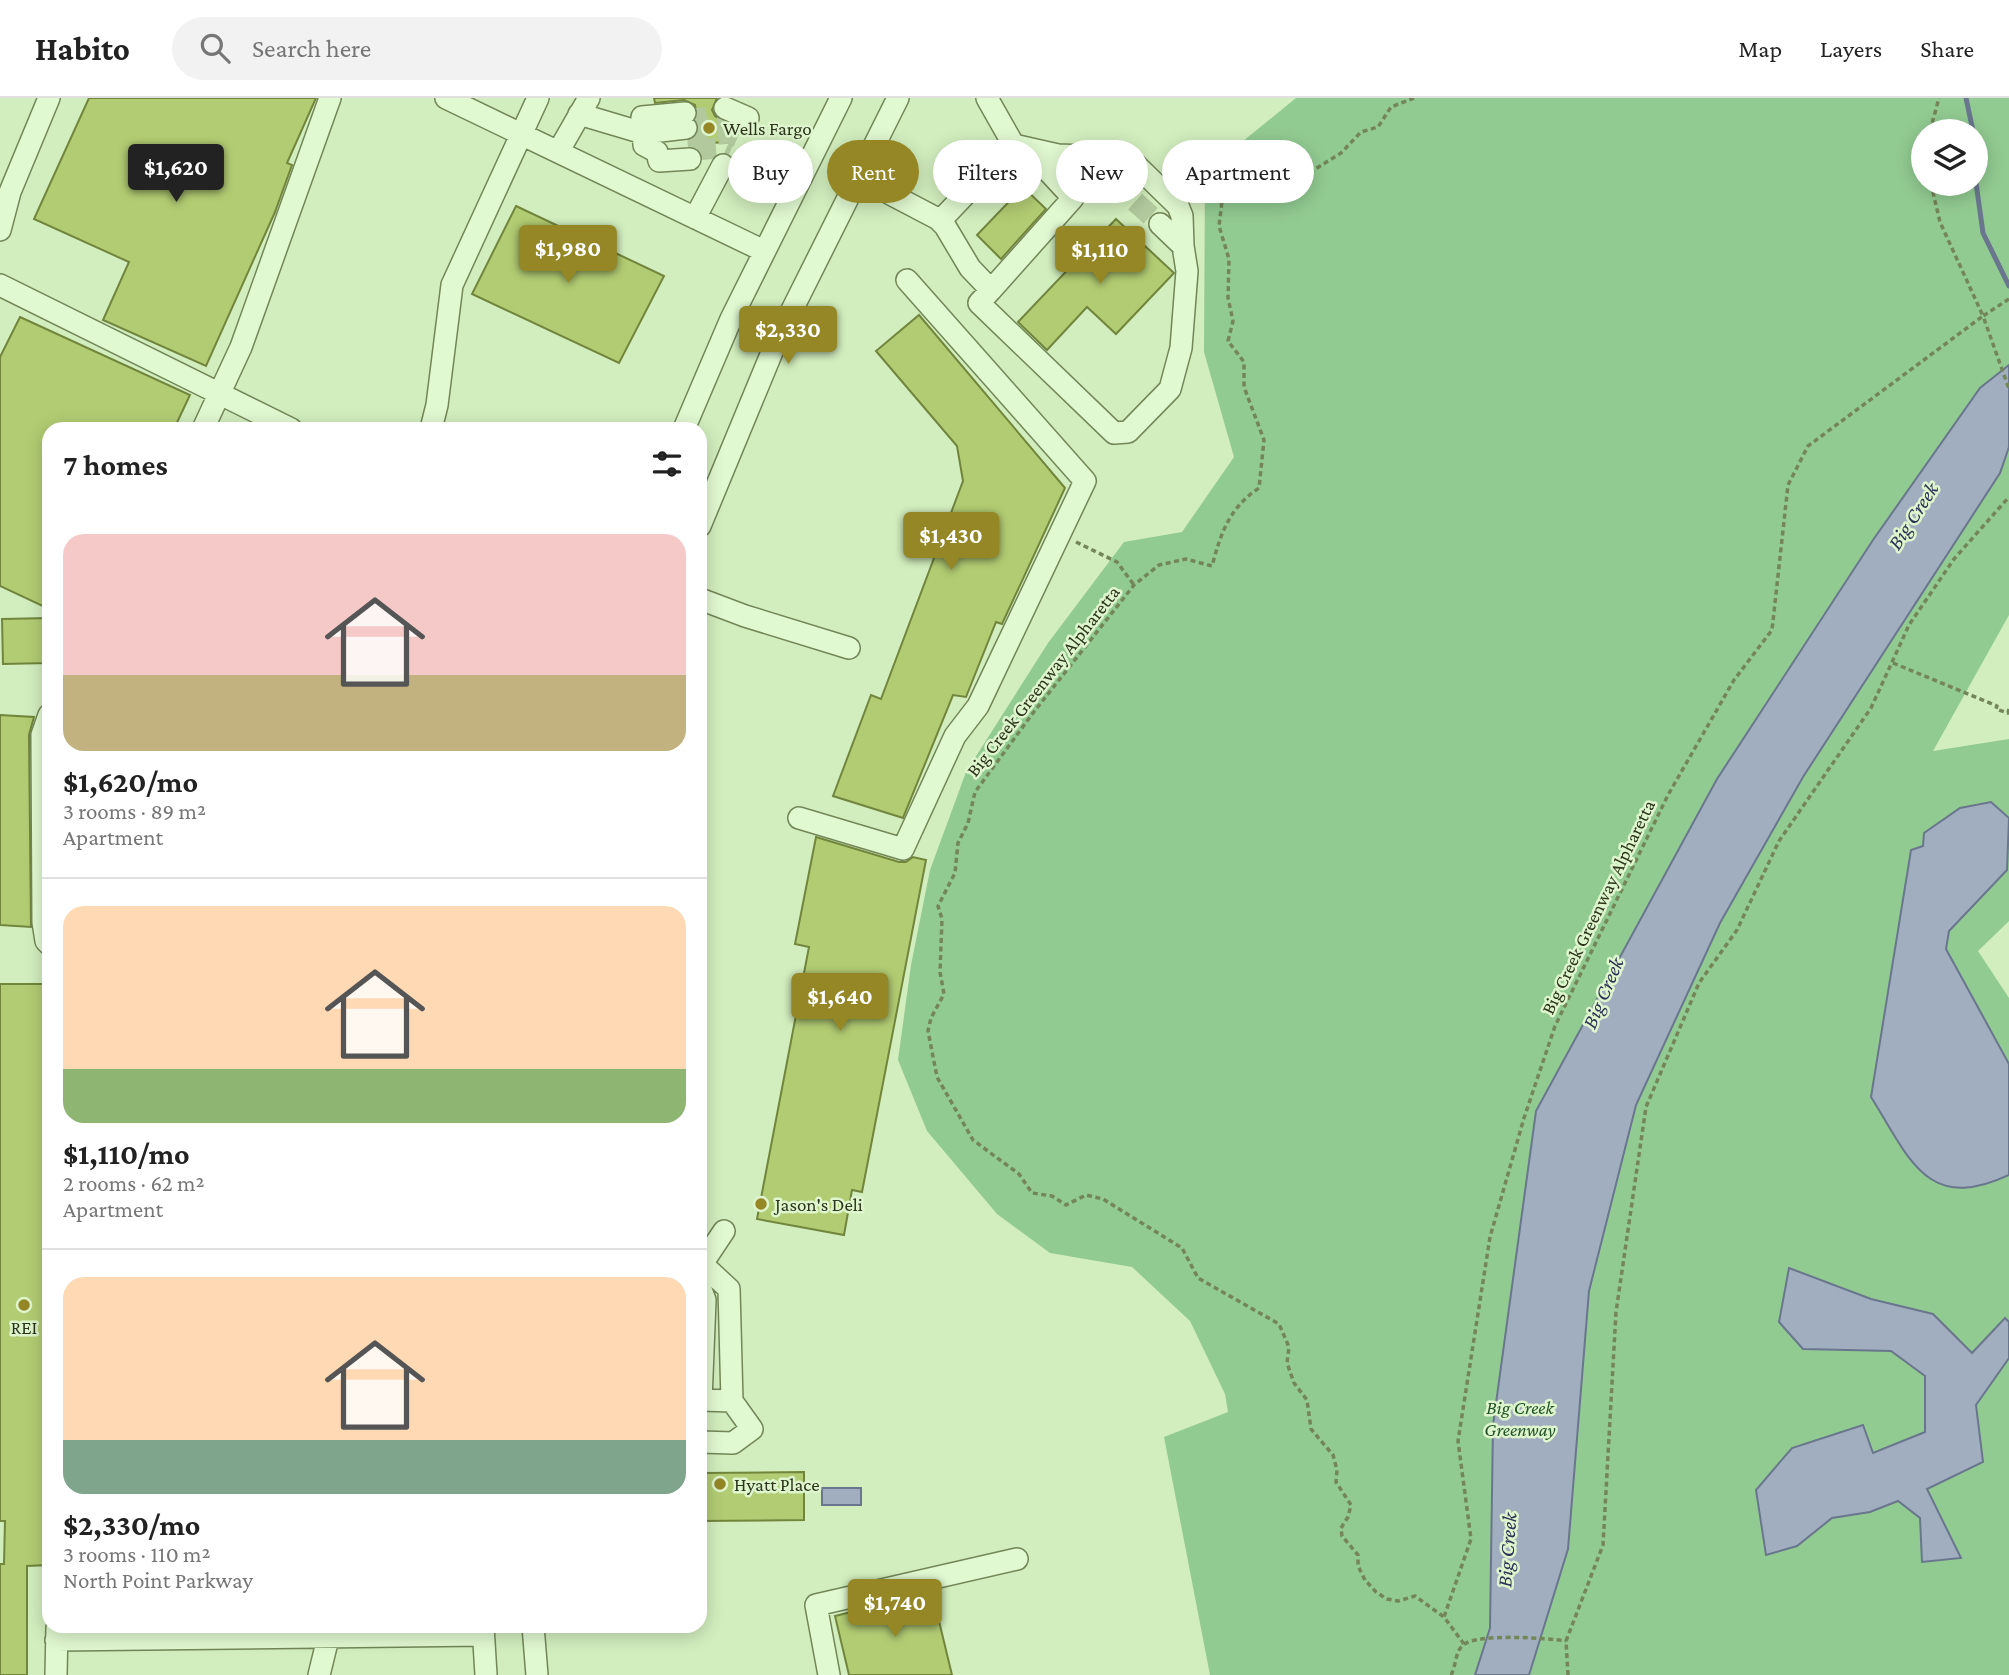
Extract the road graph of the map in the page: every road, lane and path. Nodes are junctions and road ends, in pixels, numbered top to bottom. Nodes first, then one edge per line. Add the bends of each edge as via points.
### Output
1 (49, 98) edge
2 (330, 98) edge
3 (446, 98) edge
4 (538, 98) edge
5 (841, 98) edge
6 (898, 98) edge
7 (987, 98) edge
8 (1414, 98) edge
9 (1939, 98) edge
10 (584, 106) edge
11 (1933, 119) edge
12 (521, 134) junction
13 (648, 138) junction
14 (877, 140) edge
15 (1010, 140) edge
16 (1042, 151) edge
17 (558, 152) junction
18 (722, 162) dead end
19 (1042, 167) edge
20 (1049, 172) junction
21 (1056, 173) edge
22 (1056, 180) edge
23 (1932, 196) edge
24 (845, 203) edge
25 (906, 203) edge
26 (957, 203) edge
27 (1068, 203) edge
28 (695, 218) junction
29 (940, 221) junction
30 (1160, 225) tunnel mouth
31 (0, 230) edge
32 (1183, 246) junction
33 (764, 251) junction
34 (907, 279) dead end
35 (0, 285) edge
36 (991, 289) junction
37 (2009, 299) edge
38 (1983, 317) junction
39 (2009, 389) edge
40 (219, 394) junction
41 (206, 422) edge
42 (277, 422) edge
43 (432, 422) edge
44 (687, 422) edge
45 (2009, 497) edge
46 (707, 509) edge
47 (1059, 535) junction
48 (1134, 585) junction
49 (707, 602) edge
50 (849, 649) dead end
51 (1893, 663) junction
52 (2009, 709) edge
53 (799, 818) dead end
54 (724, 1231) dead end
55 (707, 1256) edge
56 (707, 1270) edge
57 (707, 1401) edge
58 (732, 1401) junction
59 (707, 1442) edge
60 (1017, 1559) dead end
61 (1444, 1617) junction
62 (56, 1633) edge
63 (330, 1633) edge
64 (483, 1633) edge
65 (534, 1633) edge
66 (1566, 1641) junction
67 (1464, 1644) junction
68 (56, 1675) edge
69 (319, 1675) edge
70 (486, 1675) edge
71 (537, 1675) edge
72 (829, 1675) edge
73 (1451, 1675) edge
74 (1568, 1675) edge

1 - 31 street via 10,192
2 - 40 street via 241,347
3 - 12 street
4 - 12 street
5 - 33 street
6 - 14 street
7 - 15 street
8 - 48 path, Big Creek Greenway Alpharetta via 1391,107 1378,127 1360,132 1341,153 1275,194 1246,192 1222,201 1219,226 1228,259 1233,321 1228,341 1244,362 1244,387 1264,440 1259,488 1224,526 1212,566 1186,559 1159,565
9 - 11 path
10 - 13 street
10 - 17 street
12 - 17 street
12 - 43 street via 452,285
13 - 13 street via 687,135
16 - 32 street via 1133,162 1178,206
17 - 28 street
18 - 28 street
19 - 20 street
20 - 21 street
20 - 22 street
23 - 38 path
24 - 46 street via 771,352
25 - 29 street
26 - 29 street
27 - 36 street
28 - 33 street
29 - 36 street
30 - 32 street
32 - 36 street via 1187,271 1181,348 1170,389 1128,432 1114,433 979,303
33 - 44 street
34 - 47 street via 1085,481
35 - 40 street
37 - 38 path, Big Creek Greenway Alpharetta
38 - 39 path
38 - 61 path, Big Creek Greenway Alpharetta via 1808,446 1788,485 1772,630 1734,680 1668,794 1555,1026 1490,1237 1458,1441 1471,1539
40 - 41 street
40 - 42 street
45 - 51 path via 1946,570 1909,625
47 - 48 path via 1117,562
47 - 53 street via 978,706 955,736 903,849
48 - 61 path, Big Creek Greenway Alpharetta via 975,792 958,843 955,873 938,906 944,994 928,1031 937,1077 973,1140 1019,1174 1032,1193 1052,1196 1066,1205 1086,1195 1102,1199 1182,1248 1198,1278 1279,1324 1289,1347 1287,1363 1294,1383 1307,1400 1311,1429 1333,1455 1336,1482 1350,1506 1342,1536 1358,1555 1365,1580 1387,1600 1415,1596
49 - 50 street
51 - 52 path via 1996,709
51 - 66 path via 1871,708 1779,841 1737,930 1699,983 1646,1107 1616,1312 1602,1545
54 - 55 street
56 - 58 street via 729,1289
57 - 58 street
58 - 59 street via 752,1429 733,1443
60 - 72 street via 816,1605
61 - 67 path, Big Creek Greenway Alpharetta
62 - 68 street
63 - 69 street
64 - 70 street
65 - 71 street
66 - 67 path via 1481,1639
66 - 74 path
67 - 73 path

